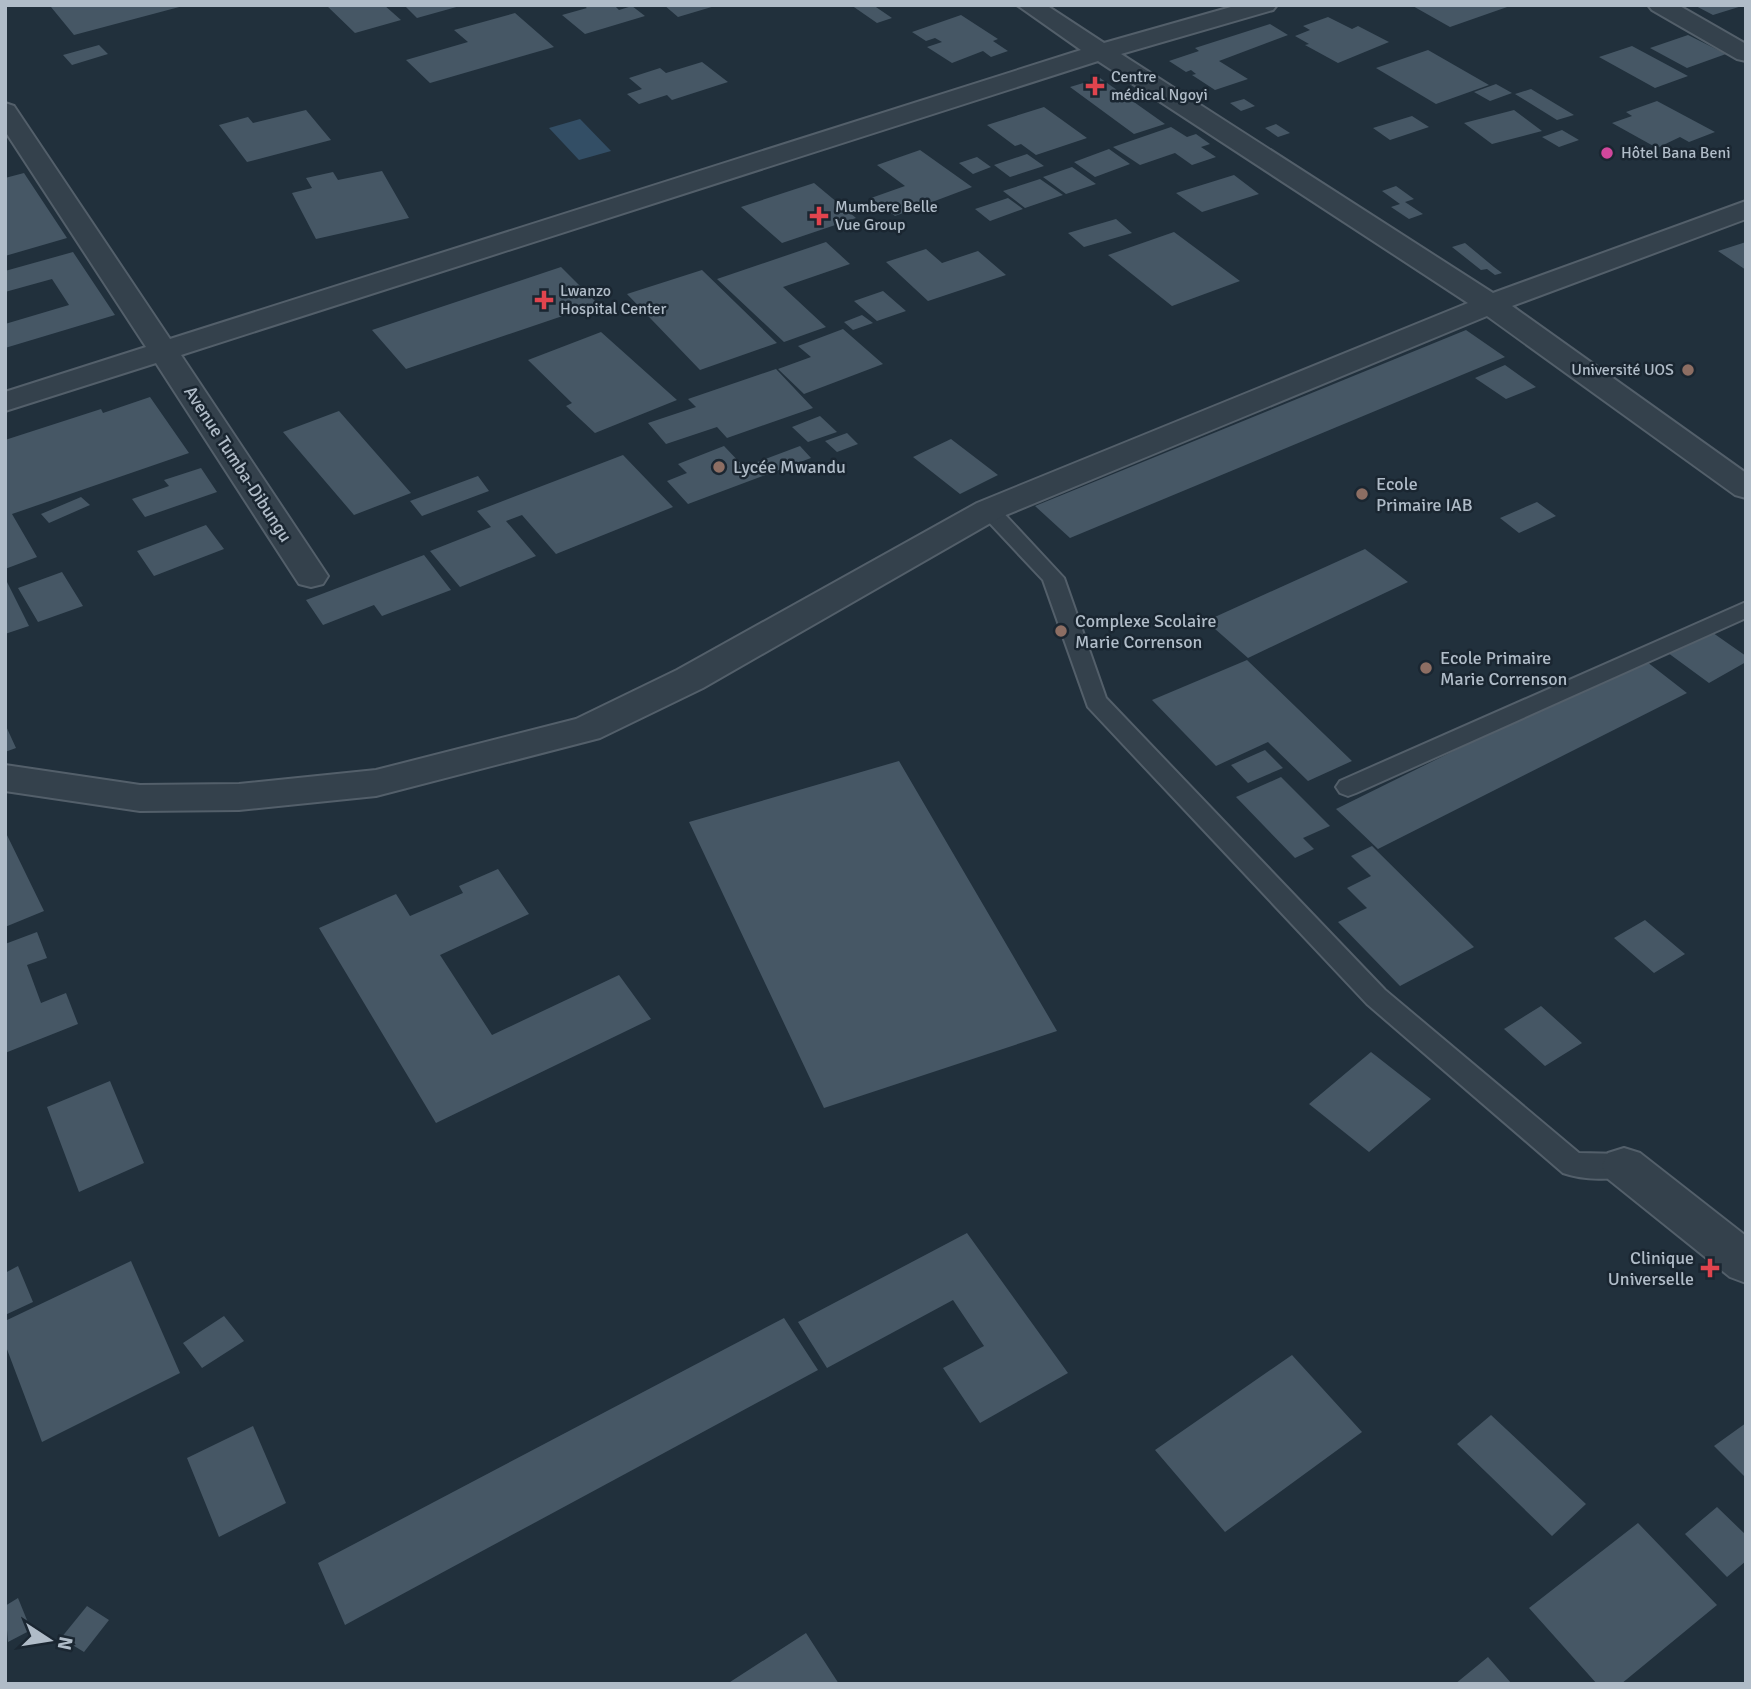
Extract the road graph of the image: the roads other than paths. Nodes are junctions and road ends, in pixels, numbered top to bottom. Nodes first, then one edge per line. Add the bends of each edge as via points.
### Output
1 (1030, 5) edge
2 (1265, 5) edge
3 (1660, 5) edge
4 (1100, 52) junction
5 (1746, 54) edge
6 (5, 111) edge
7 (1746, 209) edge
8 (1490, 304) junction
9 (165, 351) junction
10 (5, 402) edge
11 (1746, 488) edge
12 (989, 510) junction
13 (311, 576) dead end
14 (1746, 609) edge
15 (5, 778) edge
16 (1348, 787) dead end
17 (1624, 1166) joint
18 (1746, 1263) edge

1 - 4 street
2 - 4 street
3 - 5 street
4 - 8 street
4 - 9 street
6 - 9 street, Avenue Tumba-Dibungu
7 - 8 street
8 - 11 street
8 - 12 street
9 - 10 street
9 - 13 street, Avenue Tumba-Dibungu
12 - 15 street via 690,679 587,729 376,783 239,797 140,798
12 - 17 lane via 1053,578 1096,701 1376,997 1573,1165
14 - 16 lane
17 - 18 street

